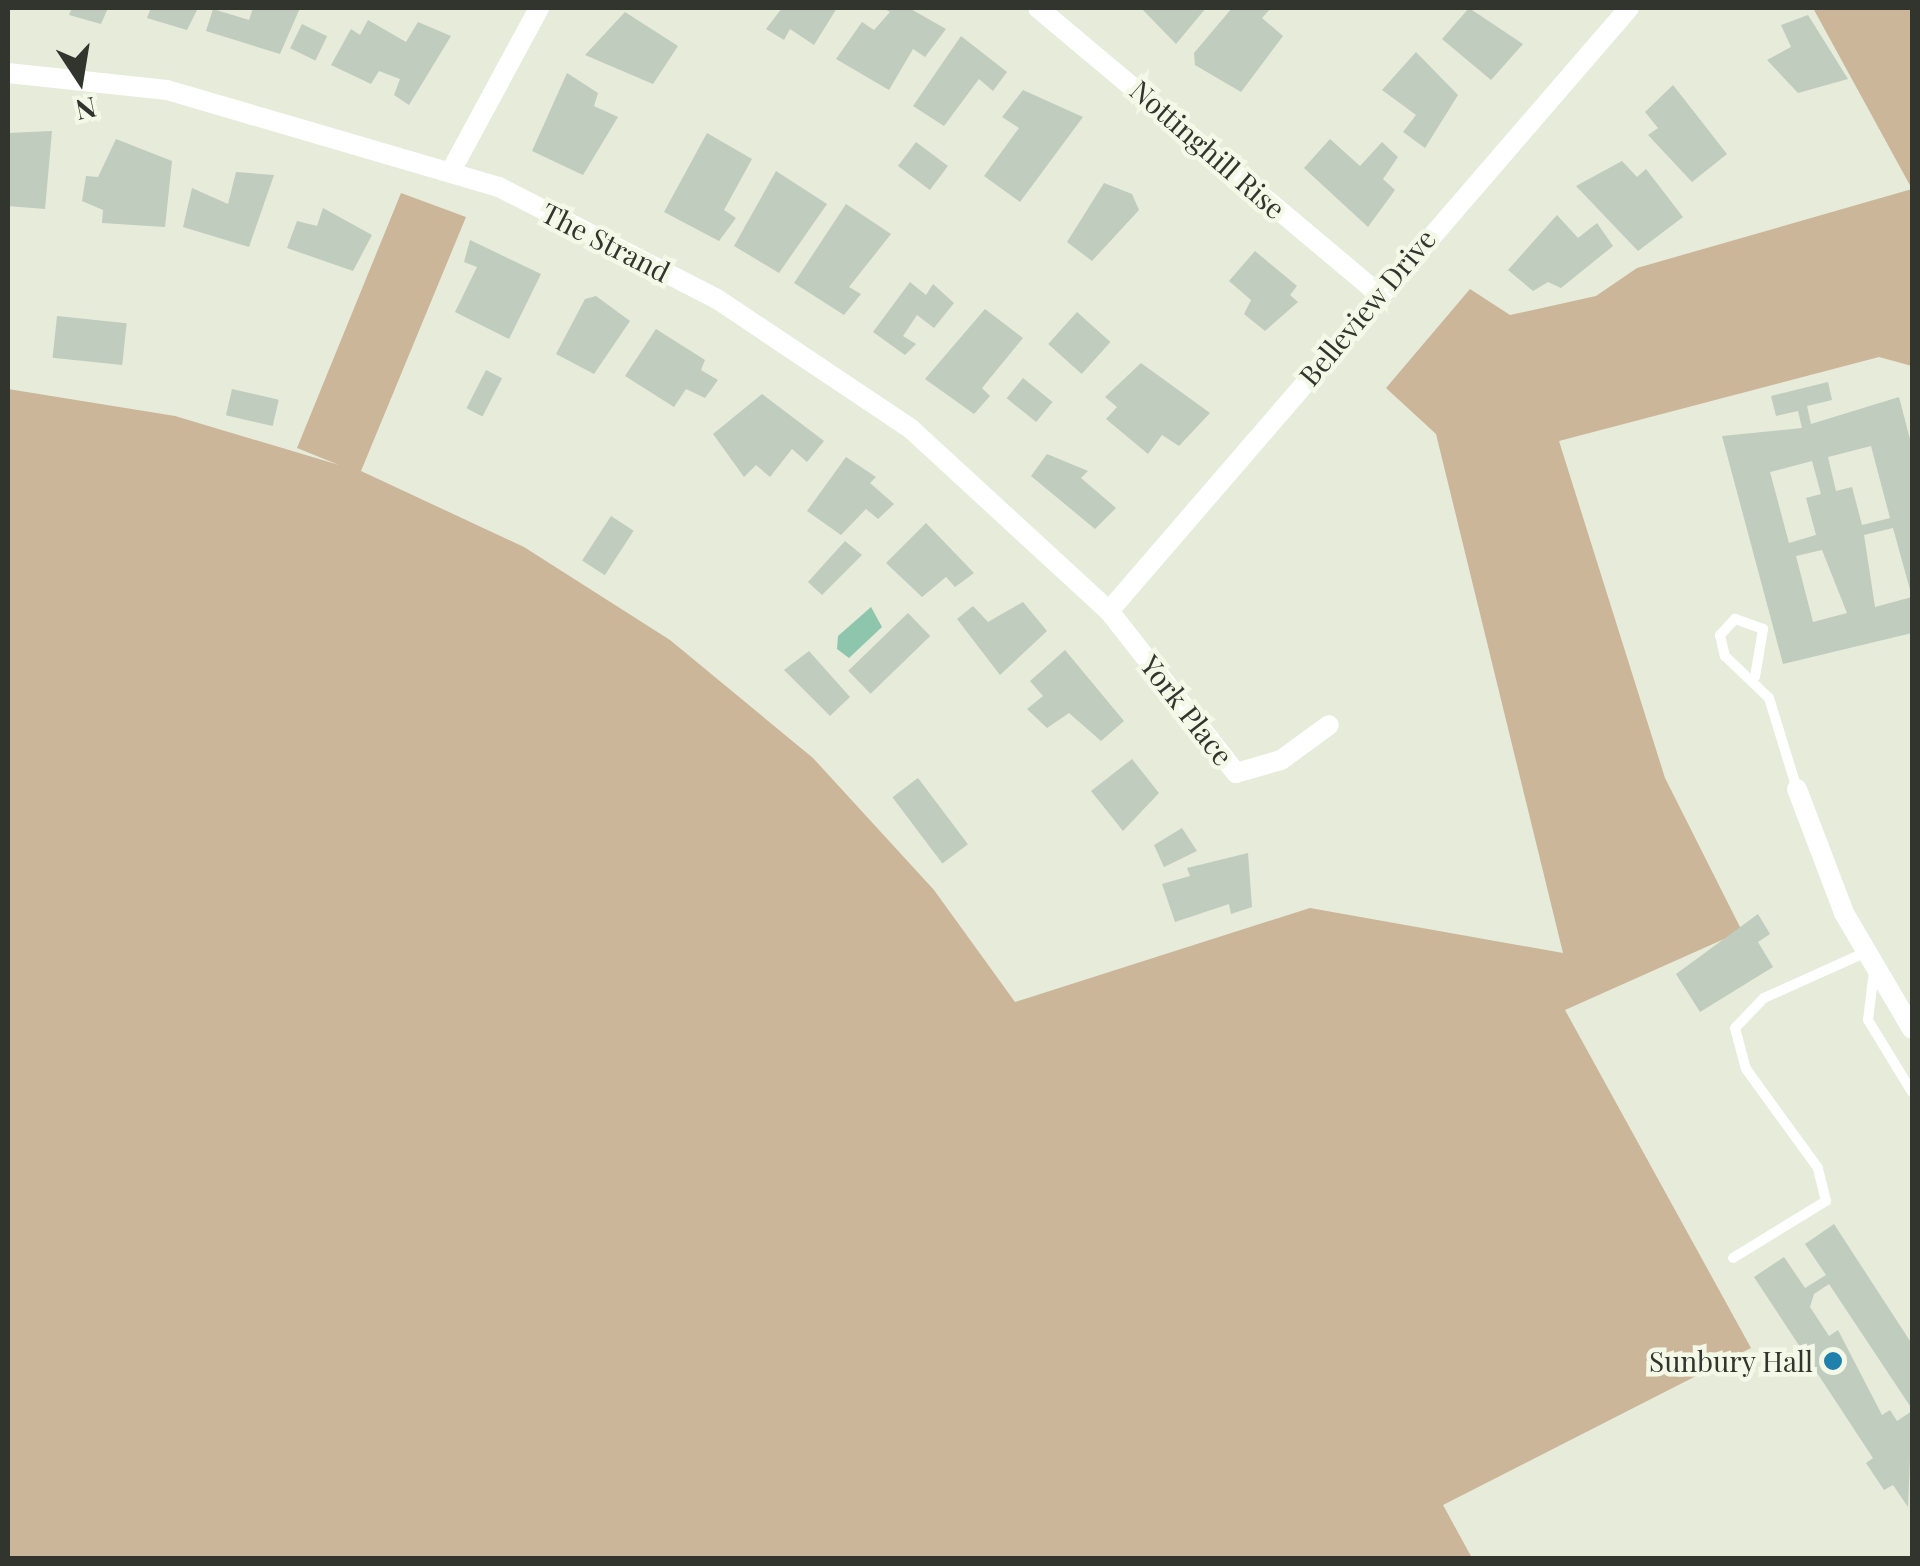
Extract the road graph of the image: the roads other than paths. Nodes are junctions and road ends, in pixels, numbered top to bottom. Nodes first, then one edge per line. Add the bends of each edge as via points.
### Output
1 (539, 8) edge
2 (1038, 8) edge
3 (1629, 8) edge
4 (8, 72) edge
5 (452, 171) junction
6 (1377, 292) junction
7 (1109, 612) junction
8 (1755, 678) junction
9 (1329, 726) dead end
10 (1797, 790) joint
11 (1869, 962) junction
12 (1912, 1029) edge
13 (1912, 1092) edge
14 (1733, 1258) dead end

1 - 5 street
2 - 6 street, Nottinghill Rise
3 - 6 street, Belleview Drive
4 - 5 street, The Strand via 167,90
5 - 7 street, The Strand via 682,281 800,354 911,429
6 - 7 street, Belleview Drive
7 - 9 street, York Place via 1236,772 1281,760
8 - 8 lane via 1721,645 1735,619 1763,629
8 - 10 lane
10 - 11 street
11 - 12 street
11 - 13 lane via 1868,1020
11 - 14 lane via 1764,998 1735,1028 1746,1069 1818,1168 1826,1201

